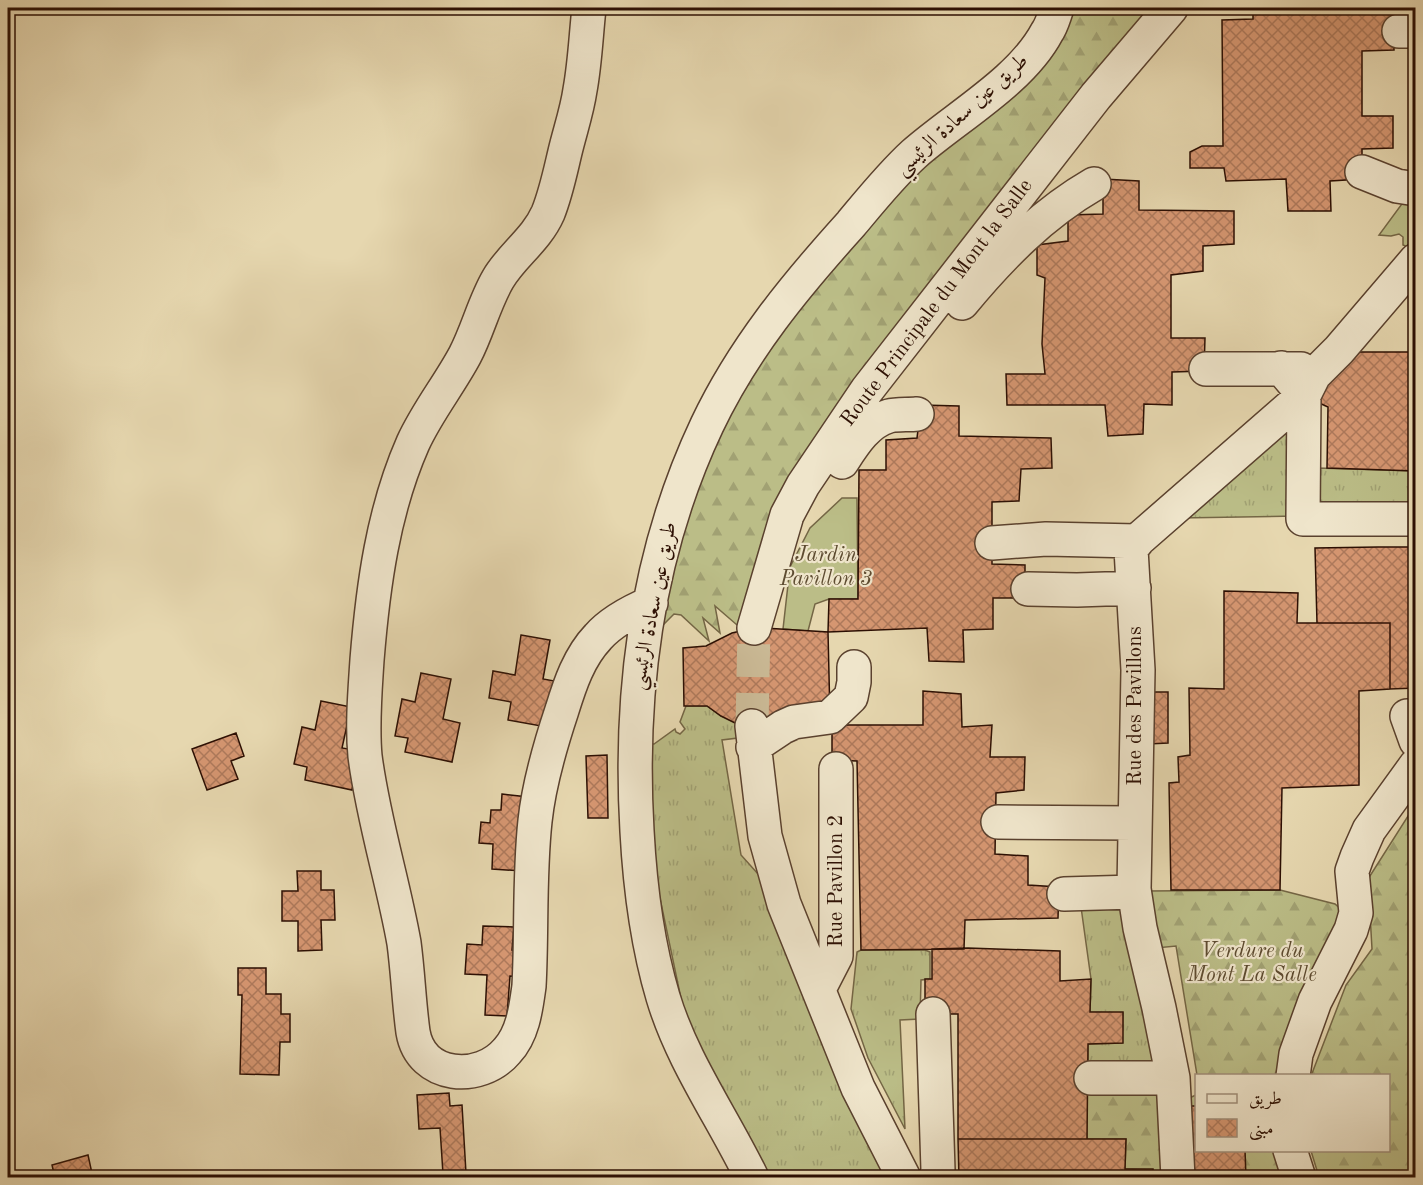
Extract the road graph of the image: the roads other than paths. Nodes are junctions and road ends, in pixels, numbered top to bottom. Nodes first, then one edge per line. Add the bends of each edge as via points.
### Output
1 (589, 8) edge
2 (1058, 8) edge
3 (1171, 8) edge
4 (1362, 172) dead end
5 (1094, 184) dead end
6 (1416, 189) edge
7 (1416, 260) edge
8 (896, 352) junction
9 (1206, 369) dead end
10 (1311, 383) junction
11 (917, 414) dead end
12 (1416, 519) edge
13 (1137, 541) junction
14 (992, 543) dead end
15 (775, 553) junction
16 (1134, 588) junction
17 (1028, 589) dead end
18 (651, 603) junction
19 (754, 628) tunnel mouth
20 (854, 667) dead end
21 (1416, 765) edge
22 (836, 769) dead end
23 (998, 822) dead end
24 (1134, 823) junction
25 (1134, 892) junction
26 (1064, 894) dead end
27 (819, 989) junction
28 (933, 1014) dead end
29 (1293, 1074) edge
30 (1091, 1078) dead end
31 (1173, 1078) junction
32 (1291, 1152) edge
33 (752, 1178) edge
34 (904, 1178) edge
35 (936, 1178) edge
36 (1178, 1178) edge
37 (1299, 1178) edge

1 - 18 street via 581,88 555,193 537,233 498,279 465,356 412,444 385,526 372,603 365,686 369,784 403,942 414,1040 435,1067 457,1071 483,1068 501,1058 516,1038 529,986 535,820 548,753 571,684 591,645 615,622
2 - 18 street, طريق عين سعادة الرئيسي via 1049,30 1019,69 902,167 804,276 761,332 696,452 664,537
3 - 8 street, Route Principale du Mont la Salle via 1096,96
4 - 6 street
5 - 8 street via 1066,201 1013,246 926,338
7 - 10 street
8 - 15 street, Route Principale du Mont la Salle via 803,485 787,514
9 - 10 street via 1281,368
10 - 12 street via 1303,519
10 - 13 street
11 - 15 street via 889,416 871,425
13 - 14 street via 1046,539
13 - 16 street, Rue des Pavillons via 1131,549
15 - 19 street, Route Principale du Mont la Salle
16 - 17 street
16 - 24 street, Rue des Pavillons via 1138,670
18 - 33 street, طريق عين سعادة الرئيسي via 639,670 634,737 634,787 647,934 673,1027
20 - 27 street via 850,697 830,717 794,722 752,736 767,842 784,904
21 - 29 street via 1369,830 1357,857 1352,871 1356,913 1315,1001 1296,1054
22 - 27 street, Rue Pavillon 2 via 836,956
23 - 24 street
24 - 25 street, Rue des Pavillons
25 - 26 street
25 - 31 street, Rue des Pavillons
27 - 34 street via 858,1088
28 - 35 street
30 - 31 street
31 - 36 street, Rue des Pavillons
32 - 37 street

